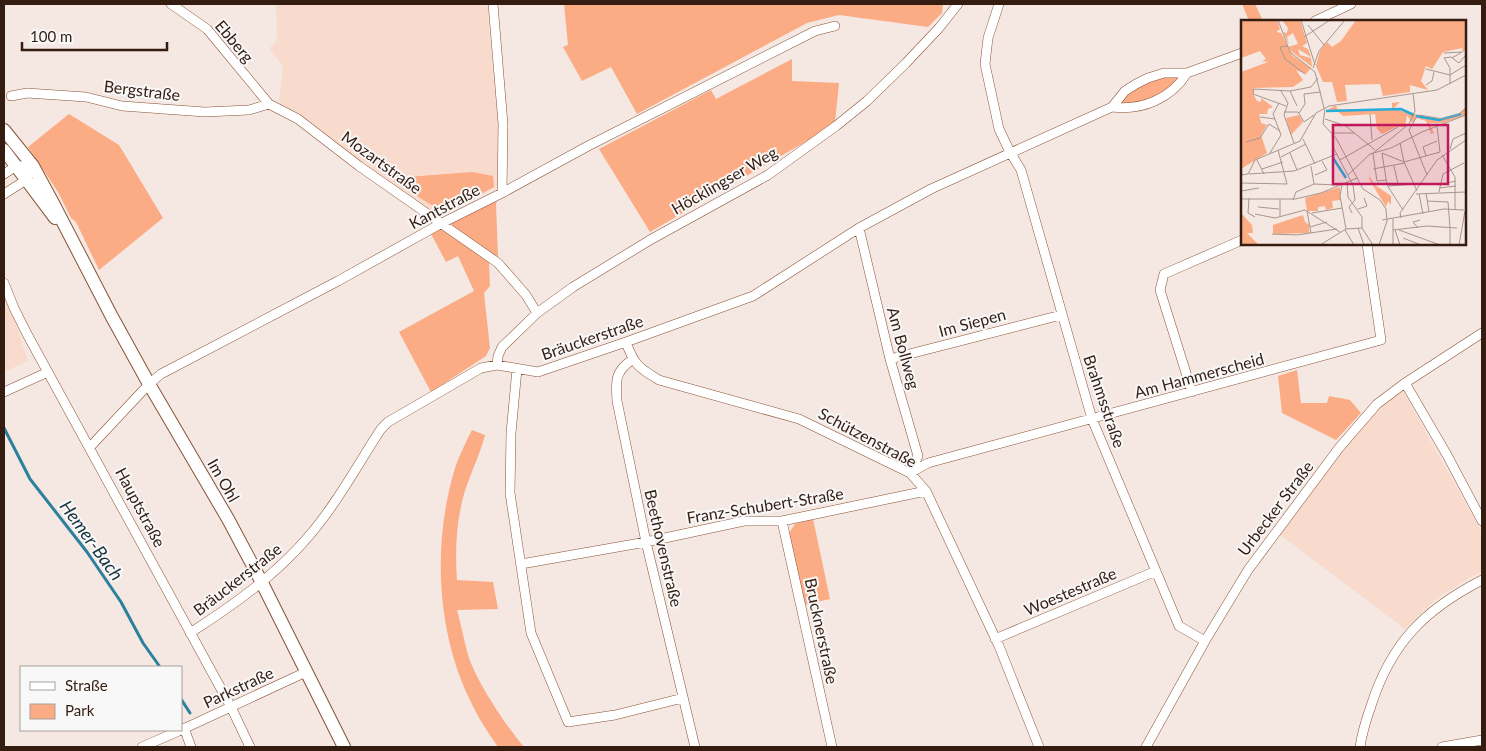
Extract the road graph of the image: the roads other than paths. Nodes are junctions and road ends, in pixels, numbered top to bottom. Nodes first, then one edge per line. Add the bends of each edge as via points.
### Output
1 (171, 4) edge
2 (493, 4) edge
3 (958, 4) edge
4 (999, 4) edge
5 (1351, 4) edge
6 (1335, 17) edge
7 (1320, 20) edge
8 (835, 26) dead end
9 (1241, 53) edge
10 (1187, 73) junction
11 (11, 96) dead end
12 (269, 104) junction
13 (1112, 107) junction
14 (4, 130) edge
15 (4, 150) edge
16 (1010, 152) junction
17 (16, 166) junction
18 (33, 166) junction
19 (4, 174) edge
20 (26, 180) junction
21 (502, 193) junction
22 (4, 194) edge
23 (442, 223) junction
24 (859, 228) junction
25 (69, 234) junction
26 (1241, 240) edge
27 (1367, 245) edge
28 (4, 283) edge
29 (537, 313) junction
30 (1061, 315) junction
31 (1482, 333) edge
32 (626, 342) junction
33 (890, 359) junction
34 (632, 360) junction
35 (497, 365) junction
36 (517, 369) junction
37 (48, 372) junction
38 (1405, 383) junction
39 (149, 384) junction
40 (4, 392) edge
41 (1192, 392) junction
42 (1092, 419) junction
43 (90, 447) junction
44 (910, 473) junction
45 (926, 491) junction
46 (782, 521) junction
47 (1482, 521) edge
48 (646, 542) junction
49 (521, 564) junction
50 (1156, 571) junction
51 (1482, 580) edge
52 (261, 581) junction
53 (190, 633) junction
54 (995, 638) junction
55 (1205, 642) junction
56 (306, 672) junction
57 (683, 698) junction
58 (231, 707) junction
59 (182, 729) edge
60 (178, 731) edge
61 (1482, 740) edge
62 (142, 747) edge
63 (191, 747) edge
64 (250, 747) edge
65 (344, 747) edge
66 (695, 747) edge
67 (832, 747) edge
68 (1039, 747) edge
69 (1146, 747) edge
70 (1360, 747) edge
71 (1442, 747) edge

1 - 12 street, Ebberg via 207,29
2 - 21 street via 503,124
3 - 29 street, Höcklingser Weg via 906,63 836,126 768,175 650,240
4 - 16 street, Brahmsstraße via 988,38 985,64 999,129
5 - 6 street
6 - 7 street
8 - 21 street, Kantstraße via 806,35
9 - 10 street
10 - 13 street via 1164,73 1145,80 1125,92
10 - 13 street via 1170,94 1151,103 1128,108
11 - 12 street, Bergstraße via 27,93 86,97 122,106 205,112 249,110
12 - 23 street, Mozartstraße via 298,119
13 - 16 street, Bräuckerstraße
14 - 18 main road
15 - 17 main road
16 - 24 street, Bräuckerstraße via 930,189
16 - 30 street, Brahmsstraße via 1021,170
17 - 18 street
17 - 19 street
17 - 20 main road
18 - 20 street
18 - 25 main road, Im Ohl
20 - 22 street
20 - 25 main road, Im Ohl
21 - 23 street, Kantstraße
23 - 29 street, Mozartstraße via 498,263
23 - 39 street, Kantstraße via 161,374
24 - 32 street, Bräuckerstraße via 753,296
24 - 33 street, Am Bollweg
25 - 39 main road, Im Ohl
26 - 41 street via 1164,274 1160,290
27 - 41 street, Am Hammerscheid via 1381,340
28 - 37 street, Hauptstraße
29 - 35 street, Höcklingser Weg via 502,347
30 - 33 street, Im Siepen
30 - 42 street, Brahmsstraße
31 - 38 street, Urbecker Straße
32 - 34 street
32 - 36 street, Bräuckerstraße via 538,372
33 - 44 street, Am Bollweg via 918,456
34 - 44 street, Schützenstraße via 659,380 799,419
34 - 48 street, Beethovenstraße via 616,378 617,401
35 - 36 street, Bräuckerstraße
35 - 52 street, Bräuckerstraße via 481,368 388,422 309,536
36 - 49 street via 510,493
37 - 40 street
37 - 43 street, Hauptstraße
38 - 47 street
38 - 55 street, Urbecker Straße via 1377,404 1338,448 1248,570
39 - 43 street, Kantstraße
39 - 52 main road, Im Ohl
41 - 42 street, Am Hammerscheid
42 - 44 street, Am Hammerscheid via 928,463
42 - 50 street, Brahmsstraße
43 - 53 street, Hauptstraße
44 - 45 street, Schützenstraße
45 - 46 street, Franz-Schubert-Straße
45 - 54 street, Schützenstraße
46 - 48 street, Franz-Schubert-Straße via 744,521
46 - 67 street, Brucknerstraße
48 - 49 street, Franz-Schubert-Straße
48 - 57 street, Beethovenstraße
49 - 57 street via 531,633 568,722 616,715
50 - 54 street, Woestestraße
50 - 55 street, Brahmsstraße via 1179,626
51 - 70 street via 1432,612 1395,652 1377,687
52 - 53 street, Bräuckerstraße
52 - 56 main road, Im Ohl
53 - 58 street, Hauptstraße
54 - 68 street, Schützenstraße
55 - 69 street, Urbecker Straße
56 - 58 street, Parkstraße
56 - 65 main road, Im Ohl
57 - 66 street, Beethovenstraße
58 - 59 street, Parkstraße
58 - 64 street, Hauptstraße
59 - 63 street
60 - 62 street, Parkstraße
61 - 71 street

